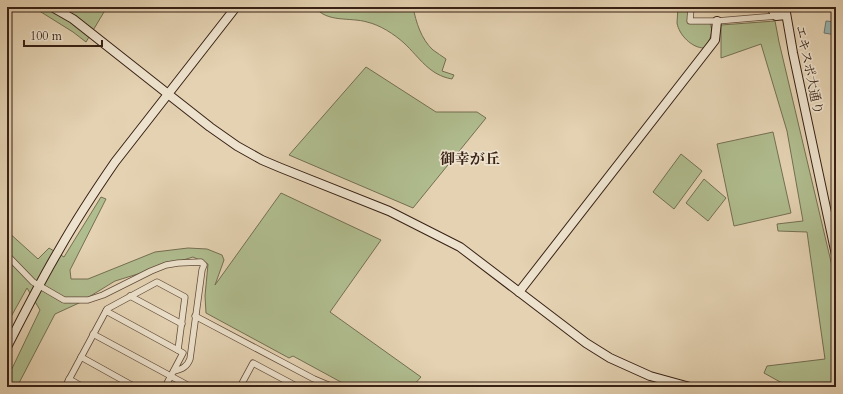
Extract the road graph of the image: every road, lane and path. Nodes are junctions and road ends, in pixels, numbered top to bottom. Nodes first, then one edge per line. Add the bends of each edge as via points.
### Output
1 (52, 7) edge
2 (236, 7) edge
3 (691, 7) edge
4 (770, 7) edge
5 (785, 11) edge
6 (776, 16) junction
7 (717, 21) junction
8 (168, 94) junction
9 (7, 255) edge
10 (836, 255) edge
11 (39, 286) junction
12 (519, 292) junction
13 (130, 296) junction
14 (106, 311) junction
15 (196, 316) junction
16 (182, 324) junction
17 (93, 334) junction
18 (7, 347) edge
19 (178, 350) junction
20 (81, 358) junction
21 (172, 373) junction
22 (69, 379) junction
23 (242, 386) edge
24 (65, 387) edge
25 (83, 387) edge
26 (135, 387) edge
27 (165, 387) edge
28 (191, 387) edge
29 (298, 387) edge
30 (333, 387) edge
31 (690, 387) edge

1 - 8 street via 74,19
2 - 8 street
3 - 7 street via 690,21
4 - 6 street
5 - 6 street
5 - 10 street, エキスポ大通り
6 - 7 street
7 - 12 street via 715,40
8 - 11 street via 97,188
8 - 12 street via 237,146 262,160 390,211 460,247
9 - 11 street
11 - 15 street via 64,300 88,300 151,270 178,263 201,262 204,265
11 - 18 street
12 - 31 street via 610,358 650,376
13 - 14 street
13 - 16 street
13 - 16 street via 157,282 185,297
14 - 17 street
14 - 19 street
15 - 21 street via 189,362
15 - 30 street
16 - 19 street
17 - 20 street
17 - 21 street
19 - 21 street via 183,353
20 - 22 street
20 - 26 street
21 - 27 street
21 - 28 street
22 - 24 street
22 - 25 street
23 - 29 street via 253,363

